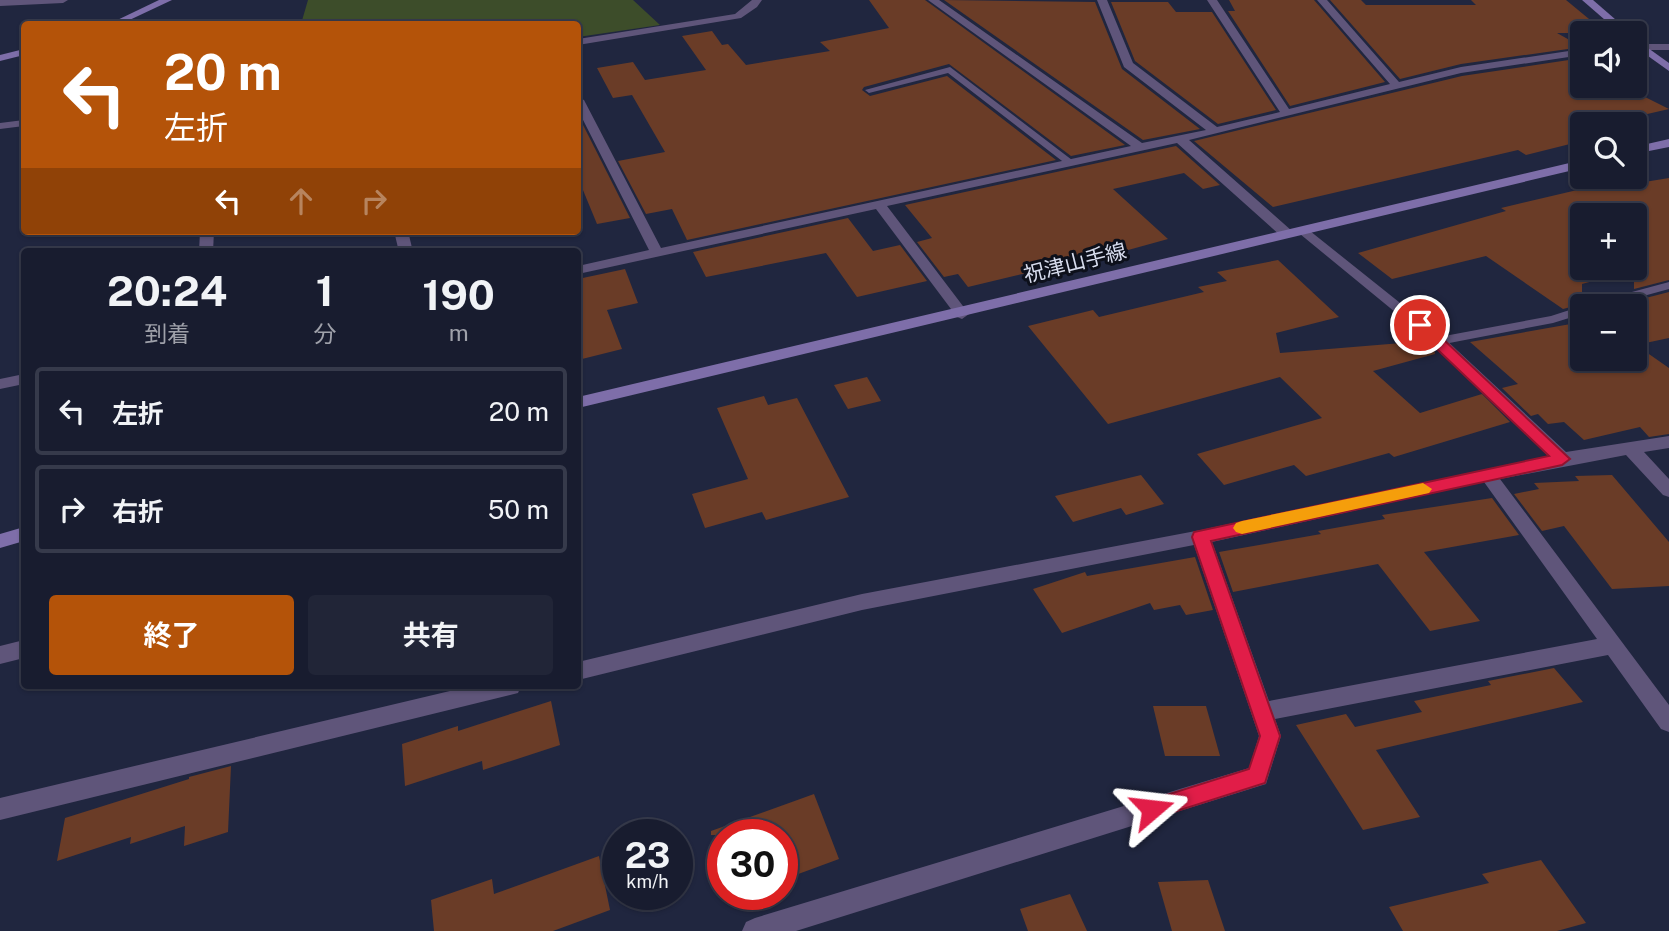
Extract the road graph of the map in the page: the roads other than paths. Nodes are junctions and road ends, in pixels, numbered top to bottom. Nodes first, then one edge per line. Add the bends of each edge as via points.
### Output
1 (64, 0) edge
2 (167, 0) edge
3 (757, 0) edge
4 (933, 0) edge
5 (1102, 0) edge
6 (1212, 0) edge
7 (1322, 0) edge
8 (1587, 0) edge
9 (50, 1) edge
10 (0, 3) edge
11 (121, 21) edge
12 (1612, 21) edge
13 (581, 42) edge
14 (1647, 46) edge
15 (1669, 47) edge
16 (1647, 52) edge
17 (21, 53) edge
18 (1570, 54) edge
19 (0, 58) edge
20 (1669, 68) edge
21 (1398, 87) junction
22 (869, 90) dead end
23 (581, 106) edge
24 (1287, 114) junction
25 (21, 124) edge
26 (0, 127) edge
27 (1215, 131) junction
28 (1180, 139) junction
29 (1669, 143) edge
30 (1140, 147) junction
31 (1647, 148) edge
32 (1069, 162) junction
33 (1570, 167) edge
34 (879, 204) junction
35 (1305, 230) junction
36 (1287, 234) junction
37 (657, 253) junction
38 (581, 269) edge
39 (1669, 285) edge
40 (1637, 294) edge
41 (1570, 313) edge
42 (962, 314) junction
43 (1439, 341) junction
44 (21, 380) edge
45 (0, 384) edge
46 (581, 402) edge
47 (1669, 442) edge
48 (1630, 448) junction
49 (1562, 459) junction
50 (1488, 475) junction
51 (1669, 490) edge
52 (21, 535) edge
53 (1200, 537) junction
54 (0, 541) edge
55 (1612, 645) junction
56 (21, 650) edge
57 (0, 655) edge
58 (581, 670) edge
59 (498, 689) edge
60 (1261, 712) junction
61 (1669, 722) edge
62 (0, 809) edge
63 (755, 931) edge

1 - 9 street
2 - 11 street
3 - 13 street via 737,16
4 - 30 street
5 - 27 street via 1128,65
6 - 24 street
7 - 21 street
8 - 12 street
9 - 10 street
14 - 15 street
16 - 20 street
17 - 19 street
18 - 21 street via 1461,70
21 - 24 street
22 - 32 lane via 950,70
23 - 37 street
24 - 27 street
25 - 26 street
27 - 28 street
28 - 30 street
28 - 36 street
29 - 31 street
30 - 32 street
32 - 34 street
33 - 35 street, 祝津山手線
34 - 37 street
34 - 42 street
35 - 36 street, 祝津山手線
35 - 43 street
36 - 42 street, 祝津山手線
37 - 38 street
39 - 40 lane
41 - 43 lane
42 - 46 street, 祝津山手線
43 - 49 street
44 - 45 street
47 - 48 street
48 - 49 street
48 - 51 street
49 - 50 street
50 - 53 street
50 - 55 street
52 - 54 street
53 - 58 street via 862,602
53 - 60 street
55 - 60 street
55 - 61 street
56 - 57 street
59 - 62 street
60 - 63 street via 1270,736 1258,776

